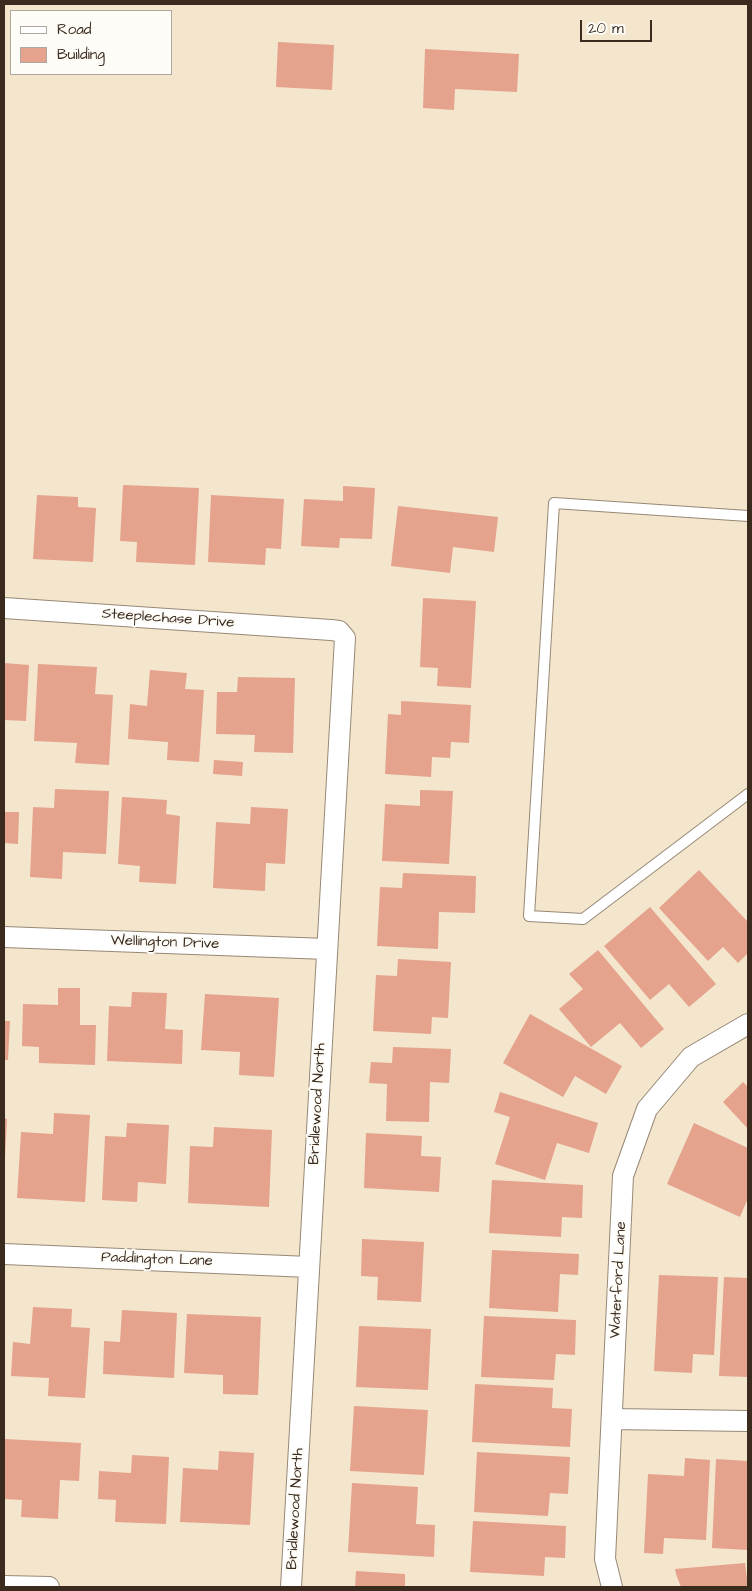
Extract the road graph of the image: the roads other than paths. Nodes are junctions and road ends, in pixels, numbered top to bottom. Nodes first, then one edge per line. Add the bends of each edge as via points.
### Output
1 (748, 516) edge
2 (4, 608) edge
3 (332, 630) joint
4 (748, 794) edge
5 (4, 937) edge
6 (327, 949) junction
7 (748, 1024) edge
8 (4, 1254) edge
9 (309, 1267) junction
10 (612, 1420) junction
11 (748, 1422) edge
12 (4, 1586) edge
13 (50, 1587) edge
14 (291, 1587) edge
15 (612, 1587) edge

1 - 4 lane via 554,503 529,916 583,920
2 - 3 street, Steeplechase Drive
3 - 6 street, Bridlewood North via 339,631 345,638
5 - 6 street, Wellington Drive
6 - 9 street, Bridlewood North
7 - 10 street, Waterford Lane via 691,1057 647,1109 623,1176
8 - 9 street, Paddington Lane
9 - 14 street, Bridlewood North
10 - 11 street
10 - 15 street, Waterford Lane via 605,1560
12 - 13 street

